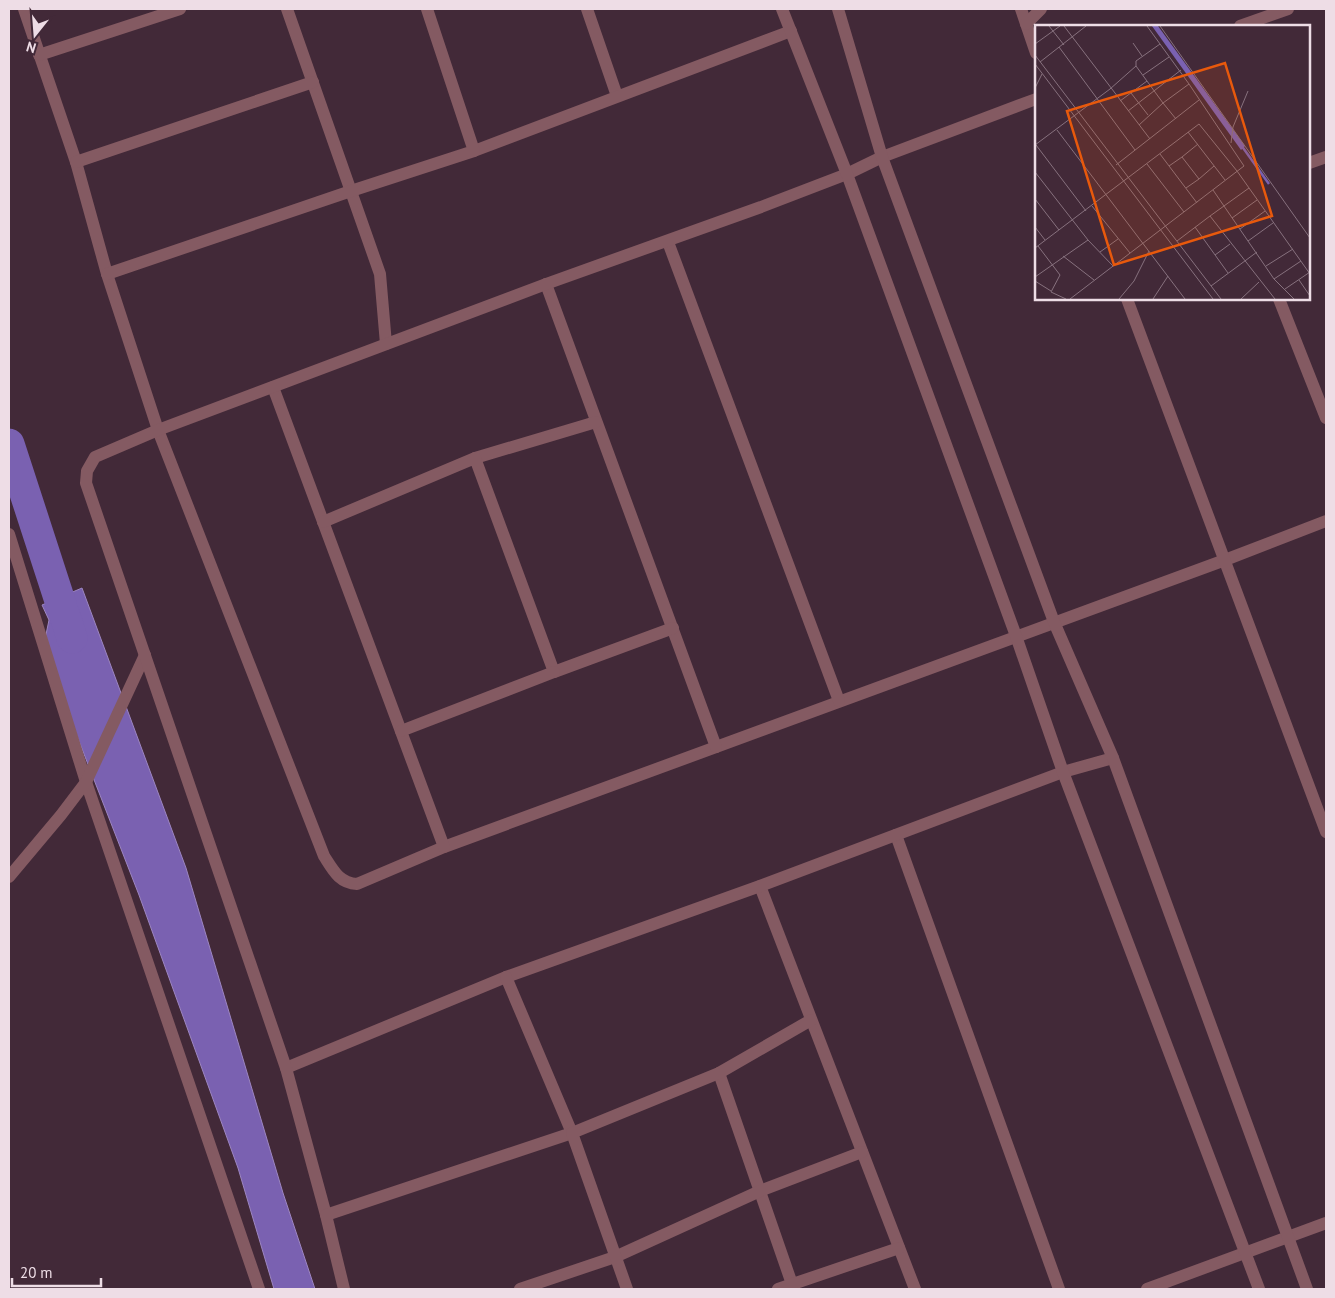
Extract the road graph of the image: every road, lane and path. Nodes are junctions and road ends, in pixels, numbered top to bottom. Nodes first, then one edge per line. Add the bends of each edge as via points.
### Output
1 (24, 9) edge
2 (180, 9) edge
3 (287, 9) edge
4 (427, 9) edge
5 (587, 9) edge
6 (782, 9) edge
7 (838, 9) edge
8 (1021, 9) edge
9 (1042, 9) edge
10 (1288, 9) edge
11 (1026, 24) junction
12 (1243, 25) edge
13 (791, 31) junction
14 (1035, 51) edge
15 (39, 55) junction
16 (313, 82) junction
17 (617, 96) junction
18 (1035, 99) edge
19 (474, 151) junction
20 (882, 157) junction
21 (1326, 157) edge
22 (76, 162) junction
23 (1310, 163) edge
24 (847, 174) junction
25 (351, 191) junction
26 (668, 242) junction
27 (107, 274) junction
28 (546, 284) junction
29 (1127, 300) edge
30 (1279, 300) edge
31 (386, 344) junction
32 (273, 387) junction
33 (1326, 418) edge
34 (596, 422) junction
35 (158, 430) junction
36 (475, 458) junction
37 (1326, 521) edge
38 (324, 522) junction
39 (9, 534) edge
40 (1225, 560) junction
41 (1054, 622) junction
42 (672, 628) junction
43 (1016, 636) junction
44 (145, 655) junction
45 (554, 672) junction
46 (839, 702) junction
47 (401, 731) junction
48 (716, 747) junction
49 (1113, 758) junction
50 (1063, 772) junction
51 (86, 782) junction
52 (1326, 832) edge
53 (896, 835) junction
54 (444, 847) junction
55 (9, 878) edge
56 (760, 886) junction
57 (506, 977) junction
58 (811, 1020) junction
59 (286, 1068) junction
60 (719, 1073) junction
61 (572, 1133) junction
62 (862, 1152) junction
63 (760, 1191) junction
64 (326, 1215) junction
65 (1326, 1223) edge
66 (1288, 1236) junction
67 (899, 1248) junction
68 (1246, 1252) junction
69 (615, 1257) junction
70 (792, 1284) junction
71 (259, 1289) edge
72 (344, 1289) edge
73 (520, 1289) edge
74 (626, 1289) edge
75 (778, 1289) edge
76 (915, 1289) edge
77 (1059, 1289) edge
78 (1147, 1289) edge
79 (1259, 1289) edge
80 (1307, 1289) edge

1 - 15 street
2 - 15 street
3 - 16 street
4 - 19 street
5 - 17 street
6 - 13 street
7 - 20 street
8 - 11 street
9 - 11 street
10 - 12 street
11 - 14 street
13 - 17 street
13 - 24 street
15 - 22 street
16 - 22 street
16 - 25 street
17 - 19 street
18 - 20 street
19 - 25 street
20 - 24 street
20 - 41 street
21 - 23 street
22 - 27 street
24 - 26 street
24 - 43 street
25 - 27 street
25 - 31 street via 380,274
26 - 28 street
26 - 46 street
27 - 35 street
28 - 31 street
28 - 34 street
29 - 40 street
30 - 33 street
31 - 32 street
32 - 35 street
32 - 38 street
34 - 36 street
34 - 42 street
35 - 44 street via 95,457 87,471 86,483
35 - 54 street via 324,856 335,874 347,883 357,884
36 - 38 street
36 - 45 street
37 - 40 street
38 - 47 street
39 - 51 street
40 - 41 street
40 - 52 street
41 - 43 street
41 - 49 street
42 - 45 street
42 - 48 street
43 - 46 street
43 - 50 street
44 - 51 street
44 - 59 street
45 - 47 street
46 - 48 street
47 - 54 street
48 - 54 street
49 - 50 street
49 - 66 street
50 - 53 street
50 - 68 street
51 - 55 street
51 - 71 street
53 - 56 street
53 - 77 street
56 - 57 street
56 - 58 street
57 - 59 street
57 - 61 street
58 - 60 street
58 - 62 street
59 - 64 street
60 - 61 street
60 - 63 street
61 - 64 street
61 - 69 street
62 - 63 street
62 - 67 street
63 - 69 street
63 - 70 street
64 - 72 street
65 - 66 street
66 - 68 street
66 - 80 street
67 - 70 street
67 - 76 street
68 - 78 street
68 - 79 street
69 - 73 street
69 - 74 street
70 - 75 street

